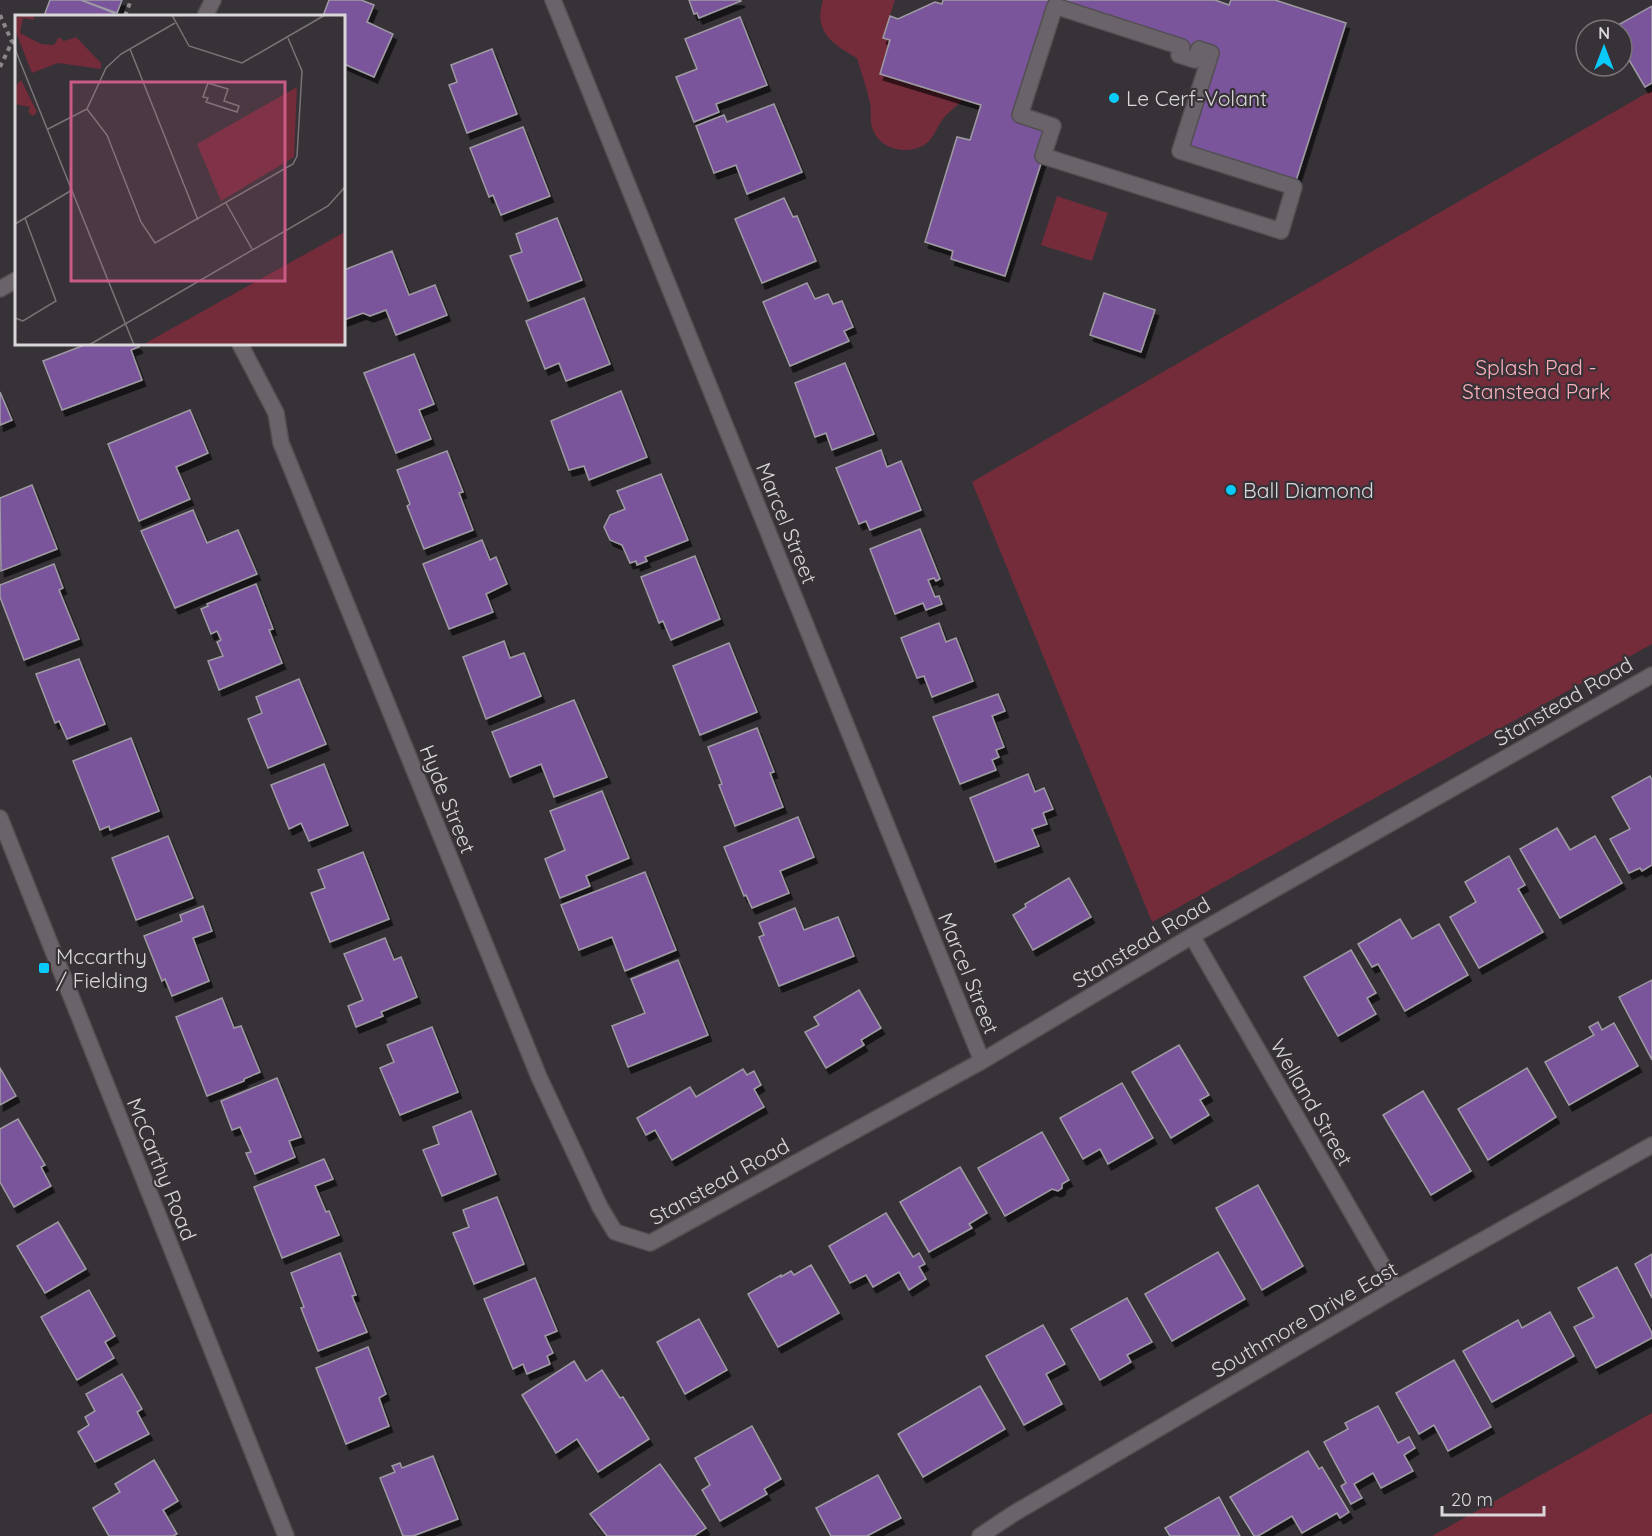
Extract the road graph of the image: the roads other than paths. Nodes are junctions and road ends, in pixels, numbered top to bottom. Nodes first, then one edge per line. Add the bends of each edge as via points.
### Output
1 (213, 0) edge
2 (553, 0) edge
3 (206, 15) edge
4 (1294, 188) joint
5 (15, 281) edge
6 (0, 289) edge
7 (241, 345) edge
8 (1652, 675) edge
9 (0, 818) edge
10 (4, 839) edge
11 (1192, 936) junction
12 (982, 1061) junction
13 (1652, 1145) edge
14 (650, 1243) joint
15 (1396, 1289) junction
16 (286, 1536) edge
17 (980, 1536) edge

1 - 3 street
2 - 12 street, Marcel Street
4 - 4 street via 1281,231 1043,156 1053,126 1020,115 1054,6 1182,47 1179,55 1195,60 1199,49 1211,53 1180,151
5 - 6 street
7 - 14 street, Hyde Street via 276,412 281,443 539,1077 615,1232
8 - 11 street, Stanstead Road
9 - 10 street, McCarthy Road
10 - 16 street, McCarthy Road
11 - 12 street, Stanstead Road
11 - 15 street, Welland Street
12 - 14 street, Stanstead Road
13 - 15 street, Southmore Drive East
15 - 17 street, Southmore Drive East

